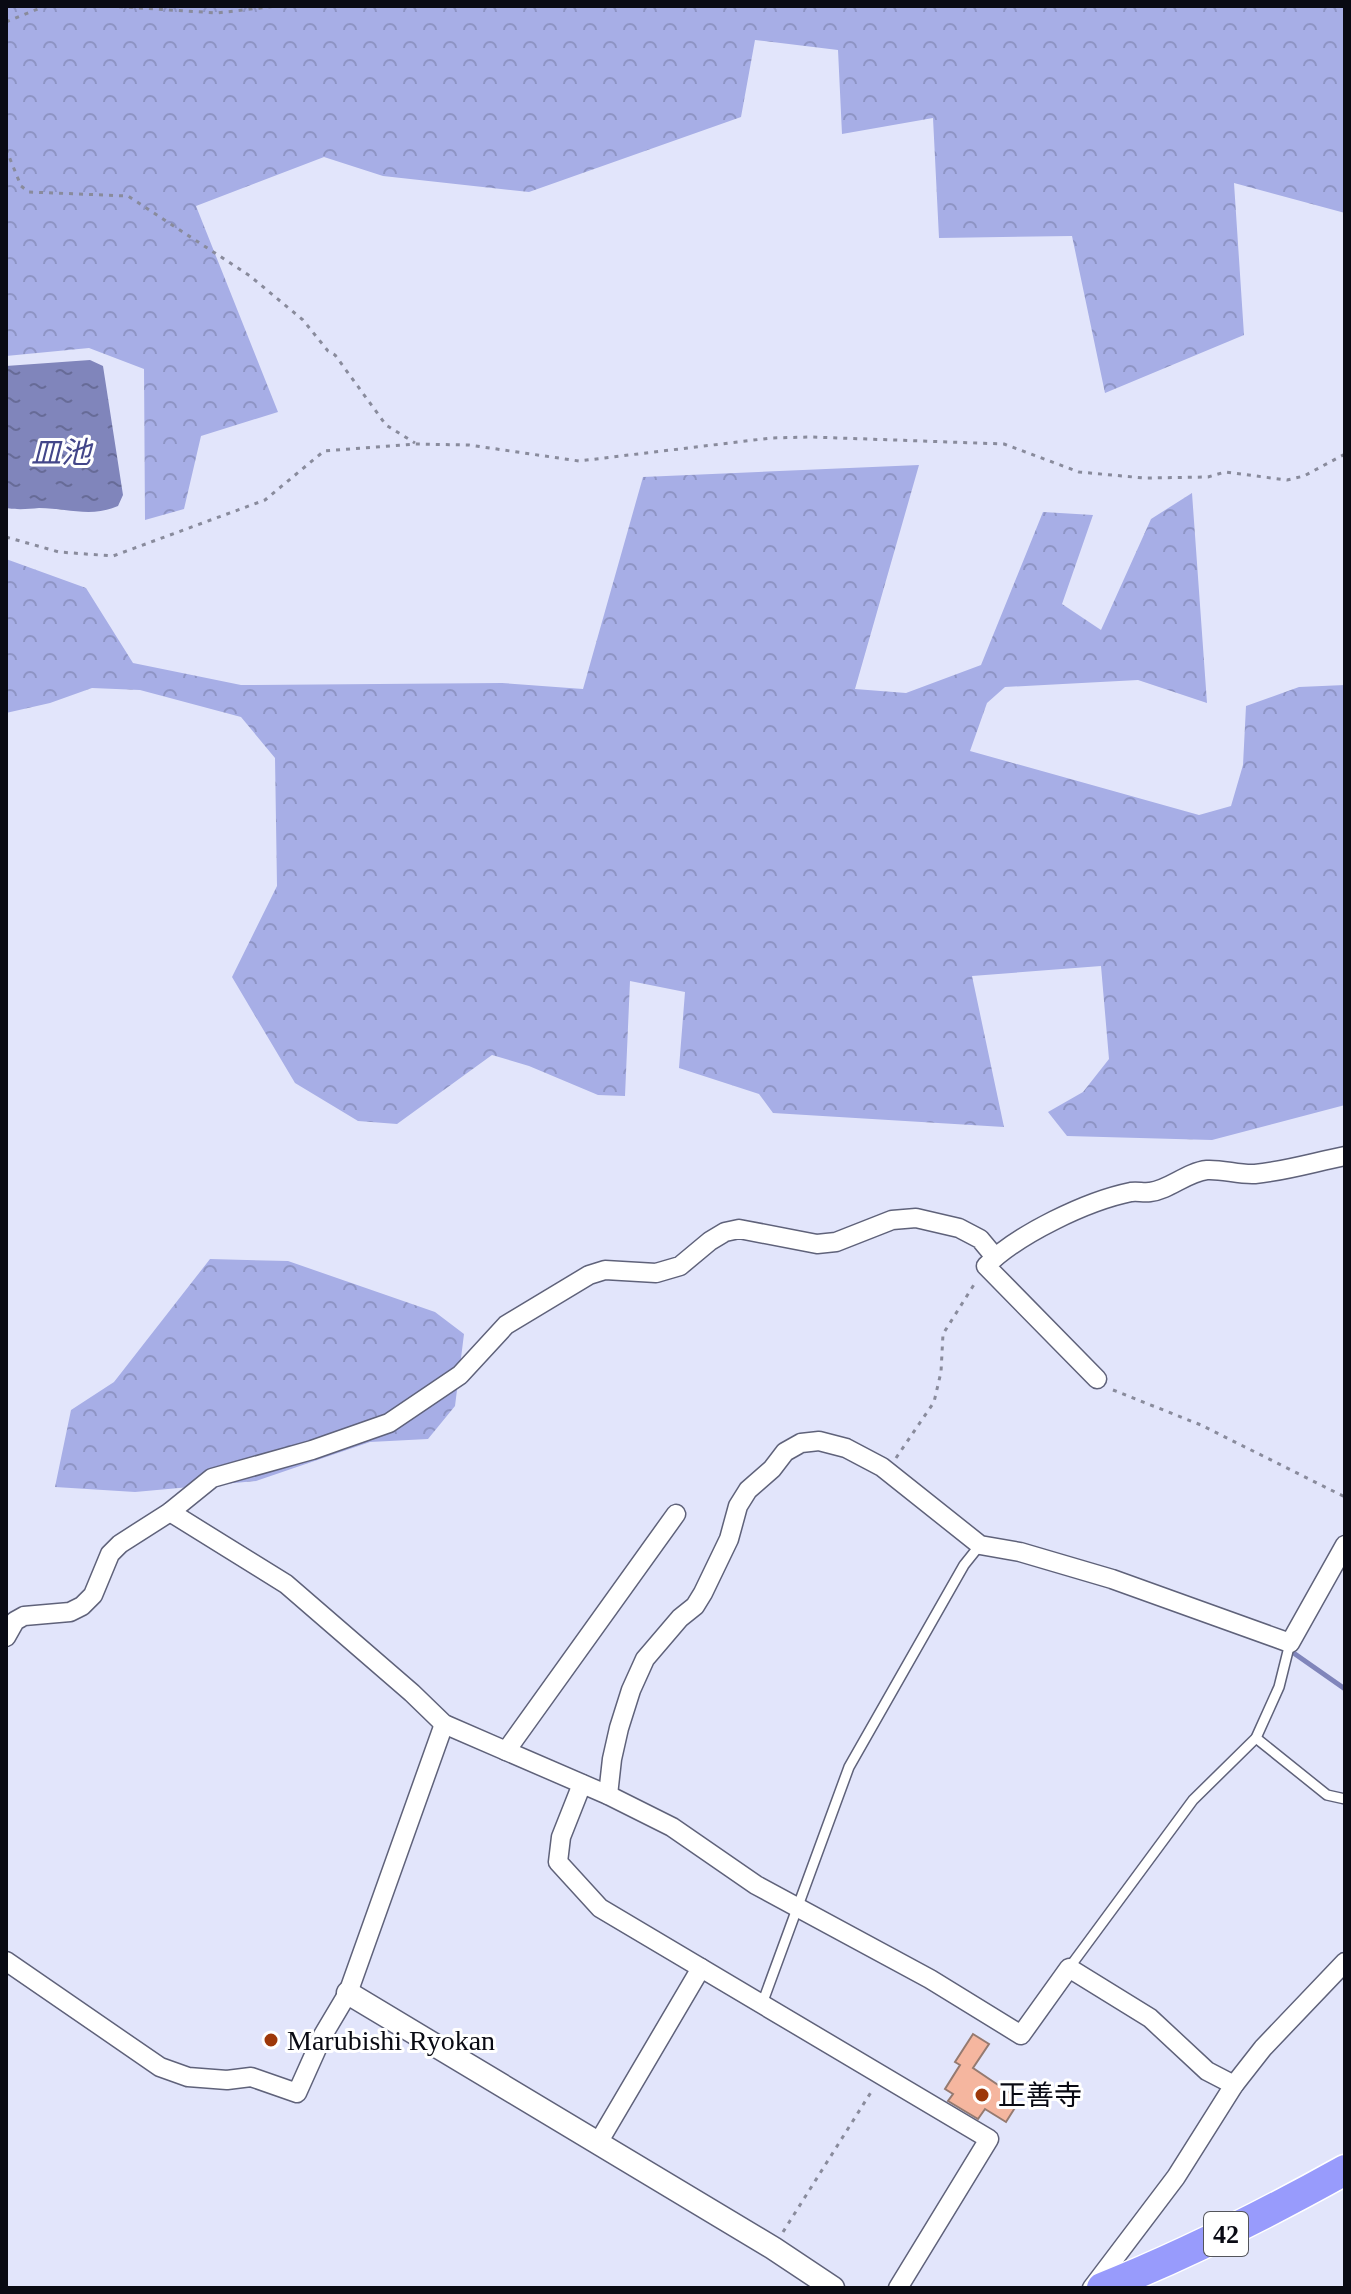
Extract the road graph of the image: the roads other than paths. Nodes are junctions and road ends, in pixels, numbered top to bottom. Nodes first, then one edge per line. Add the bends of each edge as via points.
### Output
1 (1345, 1156) edge
2 (990, 1262) junction
3 (1097, 1379) road end
4 (170, 1512) junction
5 (676, 1514) dead end
6 (980, 1545) junction
7 (1345, 1545) edge
8 (6, 1637) edge
9 (1290, 1643) junction
10 (444, 1724) junction
11 (1256, 1738) junction
12 (506, 1751) junction
13 (582, 1784) junction
14 (608, 1795) junction
15 (1345, 1799) edge
16 (797, 1909) junction
17 (6, 1961) edge
18 (1345, 1962) edge
19 (701, 1968) junction
20 (1069, 1968) junction
21 (348, 1993) junction
22 (762, 2004) junction
23 (1234, 2085) junction
24 (598, 2143) junction
25 (1345, 2170) edge
26 (833, 2288) edge
27 (898, 2288) edge
28 (1092, 2288) edge
29 (1102, 2288) edge

1 - 2 street via 1258,1173 1208,1170 1151,1192 1121,1194 1058,1218
2 - 3 street
2 - 4 street via 980,1239 916,1218 892,1220 817,1244 739,1229 725,1232 680,1266 656,1273 605,1270 589,1275 506,1325 460,1375 389,1423 212,1478
4 - 8 street via 110,1554 93,1595 82,1606 24,1616
4 - 10 street via 286,1584
5 - 12 street
6 - 9 street via 1112,1579
6 - 14 street via 886,1469 846,1448 819,1441 785,1452 738,1506 729,1539 695,1606 645,1659 612,1759
6 - 16 lane via 849,1767
7 - 9 street
9 - 11 lane via 1279,1687
10 - 12 street
10 - 21 street
11 - 15 lane via 1327,1795
11 - 20 lane via 1193,1800
12 - 13 street
13 - 14 street
13 - 19 street via 561,1837 558,1862 600,1908
14 - 16 street via 672,1827
16 - 20 street via 930,1979 1021,2035
16 - 22 lane
17 - 21 street via 160,2067 188,2077 251,2077 297,2093
18 - 23 street
19 - 22 street
19 - 24 street
20 - 23 street via 1150,2018 1207,2071
21 - 24 street
22 - 27 street via 989,2139
23 - 28 street via 1176,2177
24 - 26 street
25 - 29 highway, 42 via 1255,2220

